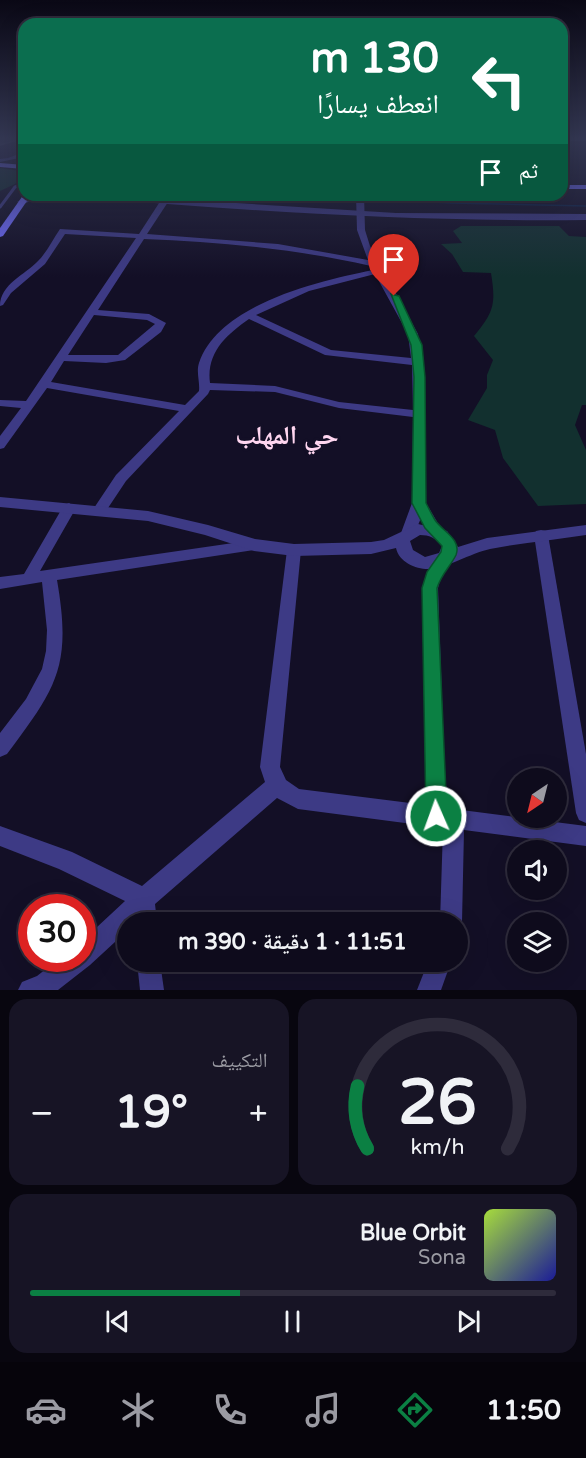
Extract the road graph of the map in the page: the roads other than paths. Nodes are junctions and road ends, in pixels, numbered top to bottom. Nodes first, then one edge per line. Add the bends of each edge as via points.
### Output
1 (18, 186) edge
2 (568, 189) edge
3 (586, 189) edge
4 (18, 194) edge
5 (23, 201) edge
6 (152, 201) edge
7 (361, 201) edge
8 (164, 202) junction
9 (0, 207) edge
10 (363, 215) junction
11 (586, 217) edge
12 (0, 219) edge
13 (0, 234) edge
14 (142, 236) junction
15 (377, 268) junction
16 (0, 303) edge
17 (91, 312) junction
18 (248, 315) junction
19 (61, 358) junction
20 (418, 362) junction
21 (44, 384) junction
22 (205, 386) junction
23 (0, 403) edge
24 (27, 405) junction
25 (188, 409) junction
26 (419, 414) junction
27 (0, 444) edge
28 (2, 501) edge
29 (419, 503) junction
30 (69, 508) junction
31 (99, 511) junction
32 (586, 530) edge
33 (439, 533) junction
34 (406, 535) junction
35 (541, 535) junction
36 (487, 544) junction
37 (254, 545) junction
38 (371, 548) junction
39 (294, 550) junction
40 (445, 558) junction
41 (412, 559) junction
42 (48, 575) junction
43 (29, 578) junction
44 (0, 583) edge
45 (430, 588) junction
46 (0, 748) edge
47 (277, 785) junction
48 (586, 813) edge
49 (445, 818) junction
50 (0, 836) edge
51 (586, 836) edge
52 (144, 899) junction
53 (145, 912) edge
54 (450, 912) edge
55 (96, 944) edge
56 (62, 972) edge
57 (151, 972) edge
58 (436, 972) edge
59 (30, 990) edge
60 (152, 990) edge
61 (429, 990) edge

1 - 9 lane
2 - 3 main road
4 - 12 main road
5 - 13 main road
6 - 8 street
7 - 10 street
8 - 10 street
8 - 14 street
10 - 11 street
10 - 15 street via 361,230
14 - 15 street via 304,248
14 - 16 street via 63,231 42,262
14 - 17 street
15 - 18 street via 322,282
15 - 20 street via 414,334
17 - 19 street
17 - 19 street via 149,317 161,323 158,330 121,358
18 - 20 street via 329,353
18 - 22 street via 226,328 205,361
19 - 21 street
20 - 26 street
21 - 24 street
21 - 25 street
22 - 25 street
22 - 26 street via 275,389 339,405
23 - 24 street
24 - 27 street
25 - 31 street via 121,478
26 - 29 street
28 - 30 street
29 - 33 street
29 - 34 street
30 - 31 street
30 - 43 street
31 - 37 street via 148,516
32 - 35 street
33 - 34 street via 418,529
33 - 36 street
33 - 40 street via 450,546
34 - 38 street via 388,545
34 - 41 street via 402,549
35 - 36 street
35 - 48 street
36 - 40 street
37 - 39 street
37 - 42 street
38 - 39 street
38 - 41 street
39 - 47 street via 270,767
40 - 41 street via 428,563
40 - 45 street
41 - 45 street
42 - 43 street
42 - 46 street via 58,635 50,676
43 - 44 street
45 - 49 street
47 - 49 street via 298,799
47 - 52 street
49 - 51 street
49 - 54 street
50 - 52 street via 64,860
52 - 53 street
52 - 55 street
56 - 59 street via 42,987
57 - 60 street
58 - 61 street

